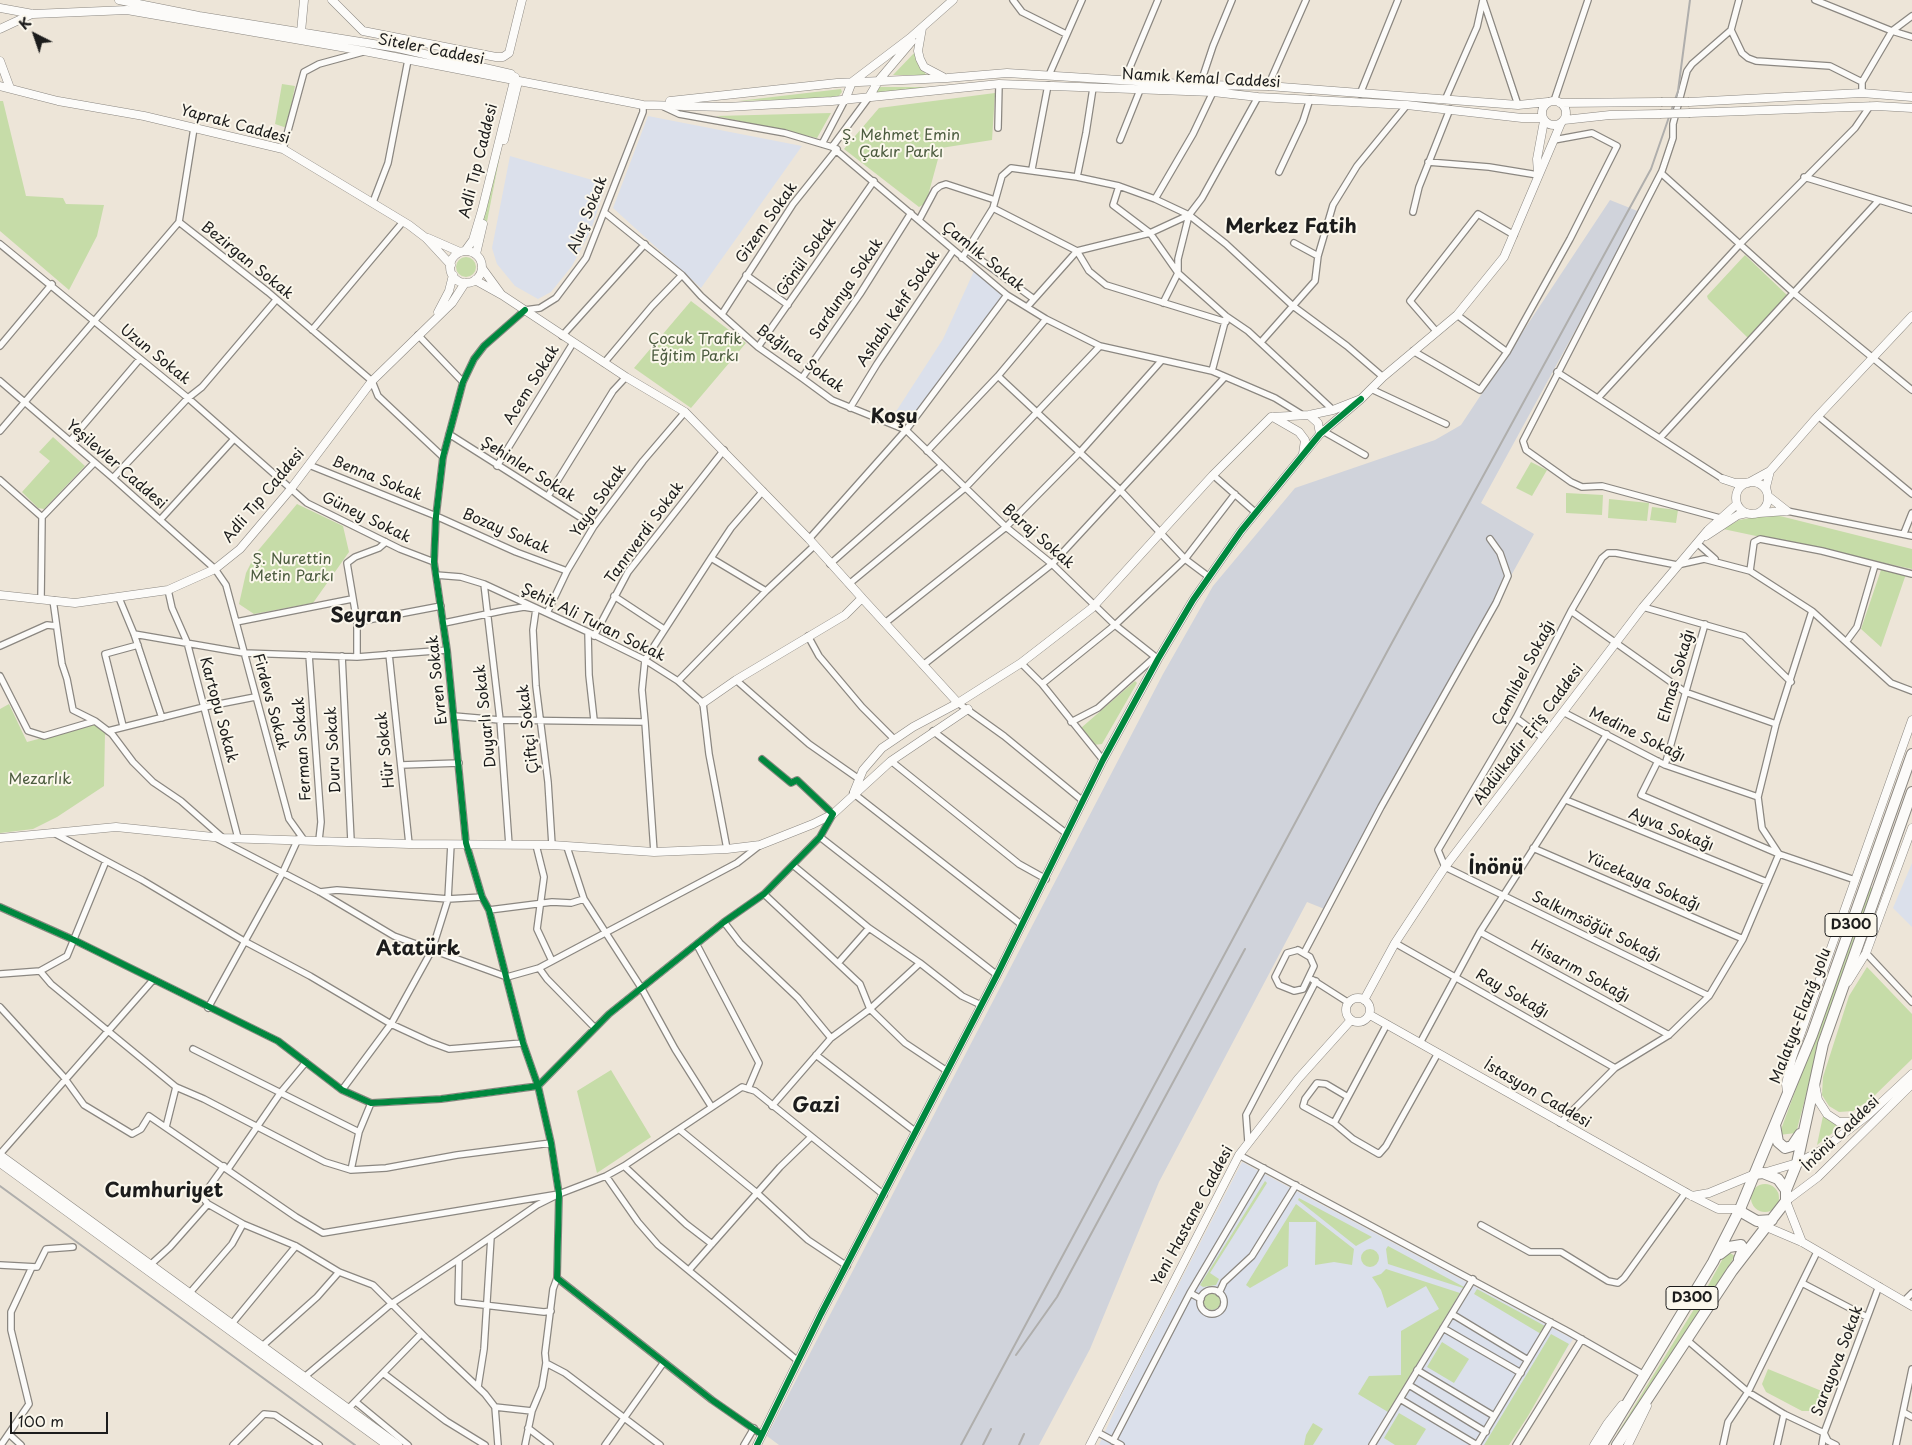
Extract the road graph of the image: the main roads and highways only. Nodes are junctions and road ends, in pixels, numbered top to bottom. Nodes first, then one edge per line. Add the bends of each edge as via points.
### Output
1 (119, 0) edge
2 (304, 0) edge
3 (332, 0) edge
4 (522, 0) edge
5 (953, 0) edge
6 (0, 8) edge
7 (33, 14) junction
8 (922, 28) junction
9 (0, 29) edge
10 (301, 32) junction
11 (0, 61) edge
12 (517, 77) junction
13 (947, 78) junction
14 (879, 80) junction
15 (863, 81) joint
16 (852, 82) junction
17 (0, 86) edge
18 (10, 88) junction
19 (869, 97) junction
20 (1912, 97) edge
21 (857, 98) joint
22 (845, 100) junction
23 (1554, 102) junction
24 (1912, 108) edge
25 (1543, 120) junction
26 (1562, 122) junction
27 (1538, 175) junction
28 (426, 238) junction
29 (463, 252) junction
30 (476, 254) junction
31 (451, 265) junction
32 (482, 268) junction
33 (452, 275) junction
34 (475, 280) junction
35 (465, 283) junction
36 (502, 295) junction
37 (436, 316) junction
38 (1912, 316) edge
39 (1361, 399) junction
40 (1305, 414) junction
41 (1271, 417) junction
42 (1322, 433) junction
43 (1303, 456) junction
44 (1770, 471) junction
45 (1748, 483) junction
46 (1768, 496) junction
47 (1737, 502) junction
48 (1747, 513) junction
49 (1758, 513) junction
50 (1697, 543) junction
51 (0, 594) edge
52 (862, 598) junction
53 (703, 703) road end
54 (958, 703) junction
55 (968, 709) road end
56 (1912, 720) edge
57 (1912, 754) edge
58 (1912, 792) edge
59 (853, 793) junction
60 (1912, 828) edge
61 (0, 838) edge
62 (1842, 990) junction
63 (1364, 1000) junction
64 (1370, 1015) junction
65 (1351, 1020) junction
66 (1912, 1074) edge
67 (1814, 1079) junction
68 (1912, 1084) edge
69 (1912, 1092) edge
70 (1788, 1094) junction
71 (1894, 1102) junction
72 (1868, 1115) junction
73 (1806, 1123) junction
74 (1775, 1124) junction
75 (0, 1154) edge
76 (0, 1163) edge
77 (1796, 1163) junction
78 (1759, 1173) junction
79 (1786, 1190) junction
80 (1689, 1194) junction
81 (1786, 1201) junction
82 (1740, 1209) junction
83 (1769, 1223) junction
84 (1802, 1242) junction
85 (1713, 1262) junction
86 (148, 1267) junction
87 (1732, 1271) junction
88 (1912, 1306) edge
89 (1643, 1381) junction
90 (1659, 1382) junction
91 (346, 1411) junction
92 (387, 1445) edge
93 (398, 1445) edge
94 (757, 1445) edge
95 (1090, 1445) edge
96 (1594, 1445) edge
97 (1602, 1445) edge
98 (1617, 1445) edge
99 (1628, 1445) edge

1 - 10 main road, Siteler Caddesi
2 - 10 main road
3 - 4 main road via 362,31 503,57 509,53
5 - 8 main road
6 - 7 main road, Siteler Caddesi
7 - 9 main road
7 - 12 main road, Siteler Caddesi via 127,10
8 - 13 main road via 918,51 924,67
8 - 14 main road
8 - 16 main road
10 - 12 main road, Siteler Caddesi via 398,48
11 - 18 main road
12 - 16 main road, Siteler Caddesi via 631,99 676,101
12 - 22 main road, Siteler Caddesi via 615,101 662,106 727,107
12 - 29 main road, Adli Tıp Caddesi via 480,218 473,240
12 - 30 main road, Adli Tıp Caddesi
13 - 14 main road, Namık Kemal Caddesi
13 - 23 main road, Namık Kemal Caddesi via 990,74 1049,75 1268,86 1518,105
14 - 15 main road, Namık Kemal Caddesi
14 - 19 main road
15 - 16 main road, Siteler Caddesi
16 - 22 main road
17 - 18 main road, Yaprak Caddesi
18 - 28 main road, Yaprak Caddesi via 283,149 373,202
19 - 21 main road, Namık Kemal Caddesi
19 - 25 main road, Namık Kemal Caddesi via 999,84 1048,85 1407,105
20 - 23 main road, Namık Kemal Caddesi, bridge via 1862,93 1689,102
21 - 22 main road, Siteler Caddesi
23 - 25 main road via 1542,111
23 - 26 main road via 1565,109
24 - 26 main road, bridge via 1870,106 1610,115
25 - 26 main road via 1554,125
25 - 27 main road
26 - 27 main road
27 - 39 main road via 1504,257 1457,315
28 - 29 main road
28 - 31 main road, Yaprak Caddesi
29 - 30 main road
29 - 31 main road, Adli Tıp Caddesi via 452,260
30 - 32 main road
31 - 33 main road, Adli Tıp Caddesi
32 - 34 main road
32 - 36 main road
33 - 35 main road
33 - 37 main road, Adli Tıp Caddesi via 449,291
34 - 35 main road
34 - 36 main road
35 - 37 main road, Adli Tıp Caddesi via 452,303
36 - 52 main road via 685,412
37 - 51 main road, Adli Tıp Caddesi via 372,381 290,490 240,549 215,569 168,590 75,604
38 - 44 main road
39 - 40 main road via 1333,410
39 - 42 main road
40 - 41 main road
40 - 42 main road via 1318,424
41 - 43 main road via 1299,432 1305,440
41 - 54 main road via 1094,604 1021,663
42 - 43 main road
43 - 94 main road via 1209,577 1157,658
44 - 45 main road
44 - 46 main road via 1766,488
45 - 46 main road via 1763,487
45 - 47 main road via 1739,489
45 - 47 main road via 1723,479 1735,491
46 - 49 main road via 1766,506
46 - 49 main road via 1787,511
47 - 48 main road
47 - 50 main road, Abdülkadir Eriş Caddesi
48 - 49 main road
48 - 50 main road via 1729,520
50 - 63 main road, Abdülkadir Eriş Caddesi via 1643,607 1445,867
52 - 53 main road via 845,615
52 - 54 main road
54 - 59 main road via 882,748 862,770
55 - 59 main road via 891,761
56 - 70 main road via 1792,1058 1786,1084
57 - 70 highway, Malatya-Elazığ yolu / D300
58 - 62 highway, Malatya-Elazığ yolu / D300
59 - 61 main road via 833,814 813,824 760,845 727,849 654,852 552,845 223,838 116,827
60 - 62 main road via 1866,953
62 - 67 highway, Malatya-Elazığ yolu / D300
63 - 64 main road via 1370,1005
63 - 65 main road via 1356,998 1349,1002 1346,1010
64 - 65 main road via 1363,1022
64 - 80 main road, İstasyon Caddesi
65 - 95 main road, Yeni Hastane Caddesi via 1298,1079 1239,1155
66 - 72 main road
67 - 72 main road via 1818,1100 1827,1114 1838,1122 1852,1122
67 - 73 highway, Malatya-Elazığ yolu / D300
68 - 71 main road, İnönü Caddesi
69 - 71 main road
70 - 74 highway, Malatya-Elazığ yolu / D300
71 - 81 main road, İnönü Caddesi via 1818,1177
72 - 77 main road via 1822,1150
73 - 74 highway via 1795,1143 1788,1148 1778,1142
73 - 77 highway, Malatya-Elazığ yolu / D300
74 - 78 highway, Malatya-Elazığ yolu / D300
75 - 86 main road
76 - 86 main road
77 - 78 main road
77 - 79 highway, Malatya-Elazığ yolu / D300
78 - 79 highway via 1778,1179
78 - 80 main road via 1709,1193
78 - 82 highway
79 - 81 highway
80 - 82 main road, İstasyon Caddesi via 1718,1209
81 - 83 highway
81 - 84 main road
82 - 83 highway via 1757,1221
82 - 85 highway, D300
83 - 84 main road
83 - 87 highway, D300
84 - 88 main road
85 - 87 highway via 1729,1246 1741,1245 1742,1256
85 - 89 highway, D300
86 - 91 main road
87 - 90 highway, D300
89 - 96 main road
89 - 97 highway, D300
90 - 98 highway, D300
90 - 99 main road
91 - 92 main road
91 - 93 main road

